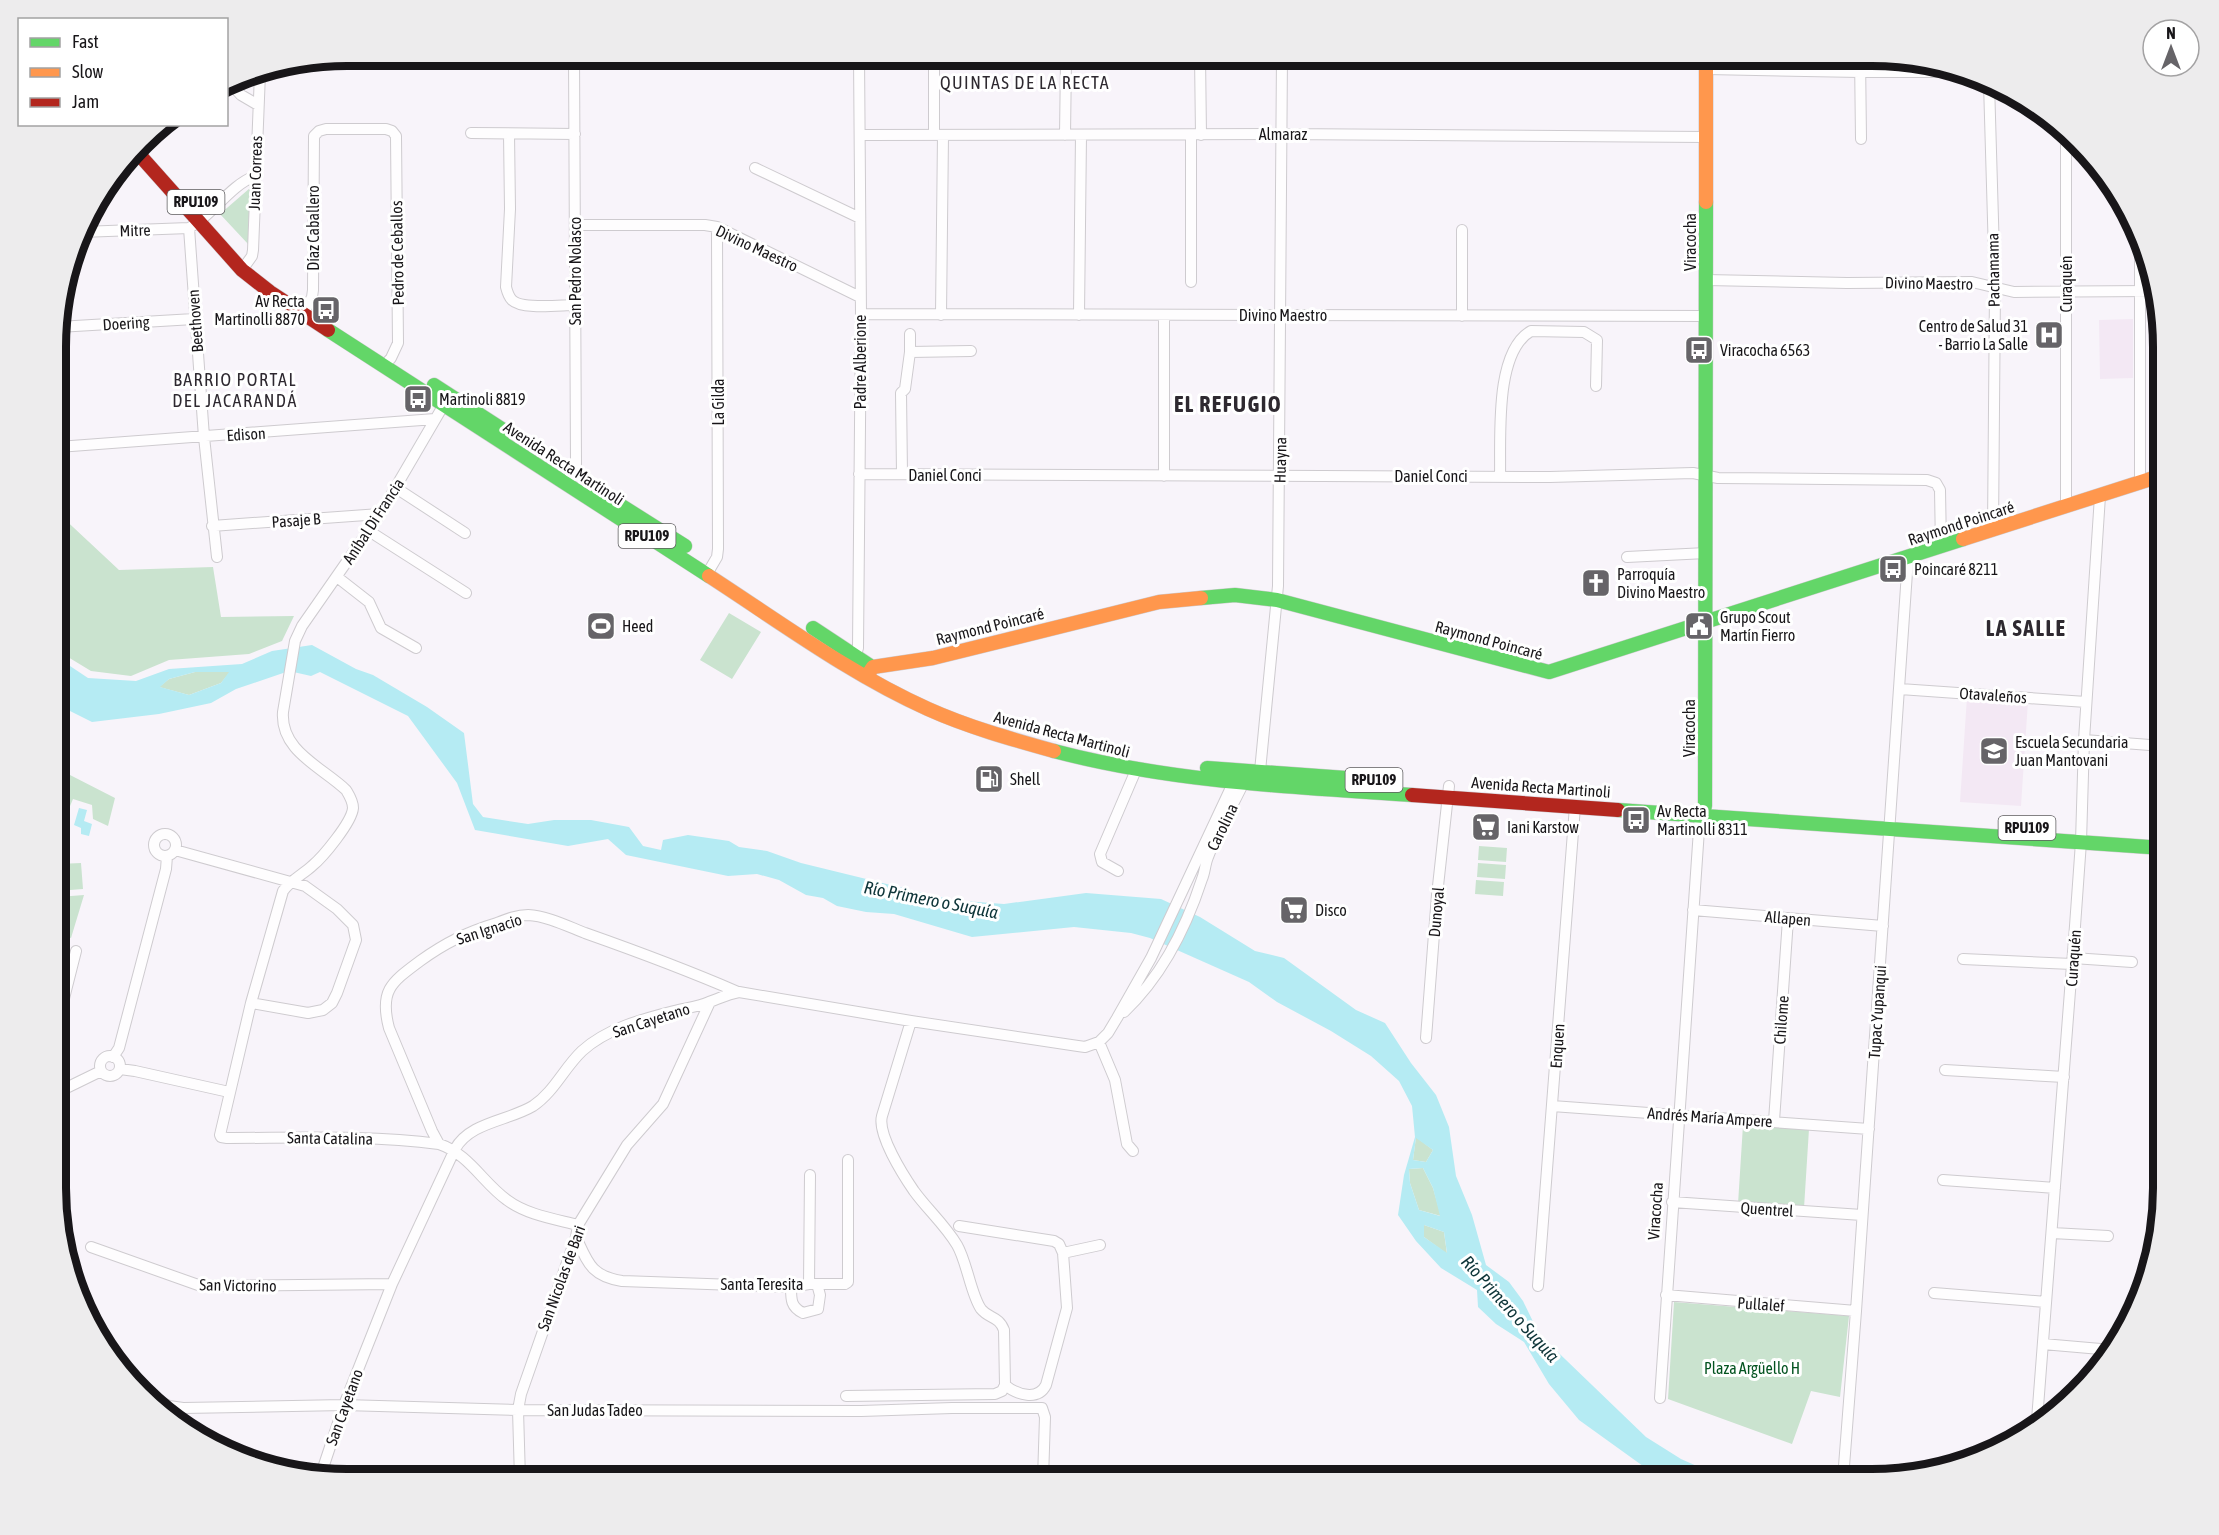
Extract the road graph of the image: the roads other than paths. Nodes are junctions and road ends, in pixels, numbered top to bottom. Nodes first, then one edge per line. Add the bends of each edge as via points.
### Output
1 (574, 66) edge
2 (860, 66) edge
3 (935, 66) edge
4 (1066, 66) edge
5 (1199, 66) edge
6 (1282, 66) edge
7 (1707, 66) edge
8 (1768, 66) edge
9 (1860, 66) edge
10 (1860, 72) junction
11 (1931, 72) edge
12 (260, 80) edge
13 (235, 89) edge
14 (1989, 91) edge
15 (258, 105) junction
16 (471, 133) dead end
17 (509, 134) junction
18 (575, 134) junction
19 (1282, 134) junction
20 (860, 135) junction
21 (939, 135) junction
22 (1065, 135) junction
23 (1081, 135) junction
24 (1196, 135) junction
25 (1706, 137) junction
26 (1861, 139) dead end
27 (313, 140) joint
28 (2066, 144) edge
29 (148, 148) edge
30 (141, 156) edge
31 (755, 168) dead end
32 (255, 176) junction
33 (860, 218) junction
34 (199, 222) junction
35 (575, 225) junction
36 (717, 227) junction
37 (1462, 230) dead end
38 (91, 231) edge
39 (2140, 263) edge
40 (246, 266) junction
41 (1706, 280) junction
42 (1191, 282) dead end
43 (1995, 288) junction
44 (2140, 291) junction
45 (2148, 291) edge
46 (2067, 293) junction
47 (860, 297) junction
48 (575, 305) junction
49 (306, 310) junction
50 (861, 314) junction
51 (941, 315) junction
52 (1079, 315) junction
53 (1164, 315) junction
54 (1281, 315) junction
55 (1462, 316) junction
56 (1706, 316) junction
57 (194, 319) junction
58 (67, 326) edge
59 (910, 334) dead end
60 (971, 351) dead end
61 (910, 352) junction
62 (388, 362) junction
63 (1596, 386) dead end
64 (446, 400) junction
65 (435, 419) junction
66 (204, 437) junction
67 (66, 446) edge
68 (859, 474) junction
69 (902, 474) junction
70 (1164, 476) junction
71 (1280, 476) junction
72 (1500, 477) junction
73 (1706, 477) junction
74 (2153, 478) edge
75 (568, 479) junction
76 (2140, 482) junction
77 (396, 488) junction
78 (2100, 496) junction
79 (2066, 506) junction
80 (380, 514) junction
81 (212, 526) junction
82 (1993, 529) junction
83 (369, 531) junction
84 (465, 533) dead end
85 (1941, 547) junction
86 (1706, 553) junction
87 (217, 557) dead end
88 (1627, 557) dead end
89 (1908, 558) junction
90 (710, 569) junction
91 (338, 577) junction
92 (466, 593) dead end
93 (1277, 600) junction
94 (1706, 622) junction
95 (416, 648) dead end
96 (853, 662) junction
97 (870, 671) junction
98 (1900, 689) junction
99 (2086, 702) junction
100 (2084, 740) junction
101 (2153, 745) edge
102 (1136, 770) junction
103 (1246, 777) junction
104 (1448, 791) junction
105 (1575, 806) junction
106 (1702, 811) junction
107 (1891, 824) junction
108 (2081, 837) junction
109 (2153, 837) edge
110 (2153, 847) edge
111 (1118, 871) dead end
112 (291, 881) junction
113 (1693, 910) junction
114 (1788, 919) junction
115 (1883, 926) junction
116 (76, 951) dead end
117 (1963, 959) dead end
118 (2073, 961) junction
119 (2132, 962) dead end
120 (1148, 978) junction
121 (66, 990) edge
122 (739, 992) junction
123 (710, 1002) junction
124 (251, 1003) junction
125 (911, 1021) junction
126 (1426, 1038) dead end
127 (1099, 1042) junction
128 (113, 1056) junction
129 (120, 1069) junction
130 (1945, 1070) dead end
131 (102, 1071) junction
132 (2064, 1077) junction
133 (66, 1088) edge
134 (229, 1092) junction
135 (1552, 1106) junction
136 (1679, 1115) junction
137 (1774, 1121) junction
138 (1869, 1129) junction
139 (439, 1144) junction
140 (455, 1149) junction
141 (1133, 1151) dead end
142 (848, 1160) dead end
143 (810, 1175) dead end
144 (1943, 1180) dead end
145 (2055, 1188) junction
146 (1672, 1202) junction
147 (1862, 1215) junction
148 (578, 1225) junction
149 (959, 1226) dead end
150 (2052, 1233) junction
151 (2108, 1236) dead end
152 (576, 1237) junction
153 (1100, 1245) dead end
154 (91, 1247) dead end
155 (1063, 1253) junction
156 (392, 1284) junction
157 (813, 1284) junction
158 (1538, 1286) dead end
159 (791, 1287) junction
160 (1934, 1293) dead end
161 (1666, 1295) junction
162 (2046, 1302) junction
163 (1857, 1311) junction
164 (2043, 1344) junction
165 (2102, 1349) edge
166 (1005, 1385) junction
167 (846, 1396) dead end
168 (1660, 1398) dead end
169 (344, 1405) junction
170 (170, 1406) edge
171 (518, 1410) junction
172 (2037, 1415) edge
173 (1844, 1466) dead end
174 (323, 1468) edge
175 (519, 1469) edge
176 (1043, 1469) edge

1 - 18 street, San Pedro Nolasco
2 - 20 street, Padre Alberione
3 - 21 street
4 - 22 street
5 - 24 street
6 - 19 street, Huayna
7 - 25 main road, Viracocha
8 - 10 street
9 - 10 street
10 - 11 street
10 - 26 street
12 - 15 street, Juan Correas
13 - 15 street
14 - 43 street, Pachamama
15 - 32 street, Juan Correas
16 - 17 street
17 - 18 street
17 - 48 street via 508,294 520,305
18 - 35 street, San Pedro Nolasco
19 - 24 street, Almaraz
19 - 25 street, Almaraz
19 - 54 street, Huayna
20 - 21 street, Almaraz
20 - 33 street, Padre Alberione
21 - 22 street, Almaraz
21 - 51 street
22 - 23 street, Almaraz
23 - 24 street, Almaraz
23 - 52 street
24 - 42 street
25 - 41 main road, Viracocha
27 - 49 street, Díaz Caballero via 313,290
27 - 62 street, Pedro de Ceballos via 319,130 326,129 387,129 396,136 398,343
28 - 46 street, Curaquén
29 - 34 main road, Avenida Recta Martinoli / RPU109
30 - 34 main road, Avenida Recta Martinoli / RPU109
31 - 33 street
32 - 34 street
32 - 40 street, Juan Correas via 253,250
33 - 47 street, Padre Alberione
34 - 38 street, Mitre
34 - 40 main road, Avenida Recta Martinoli / RPU109
34 - 57 street, Beethoven
35 - 36 street, Divino Maestro
35 - 48 street, San Pedro Nolasco
36 - 47 street, Divino Maestro
36 - 90 street, La Gilda via 718,549
37 - 55 street
39 - 44 street
40 - 49 main road, Avenida Recta Martinoli / RPU109 via 256,282
41 - 43 street, Divino Maestro via 1972,282
41 - 56 main road, Viracocha
43 - 46 street, Divino Maestro
43 - 82 street, Pachamama
44 - 45 street, Divino Maestro
44 - 46 street, Divino Maestro
44 - 76 street
46 - 79 street, Curaquén
47 - 50 street, Padre Alberione
48 - 75 street, San Pedro Nolasco via 576,464
49 - 62 main road, Avenida Recta Martinoli / RPU109
50 - 51 street, Divino Maestro
50 - 68 street, Padre Alberione
51 - 52 street, Divino Maestro
52 - 53 street, Divino Maestro
53 - 54 street, Divino Maestro
53 - 70 street
54 - 55 street, Divino Maestro
54 - 71 street, Huayna
55 - 56 street, Divino Maestro
56 - 73 main road, Viracocha
57 - 58 street, Doering
57 - 66 street, Beethoven
59 - 61 street
60 - 61 street
61 - 69 street via 905,389 901,393
62 - 64 main road, Avenida Recta Martinoli / RPU109
63 - 72 street via 1598,340 1584,332 1526,334 1515,347 1504,376
64 - 65 street, Aníbal Di Francia
64 - 75 main road, Avenida Recta Martinoli / RPU109
65 - 66 street, Edison
65 - 77 street, Aníbal Di Francia
66 - 67 street, Edison
66 - 81 street, Beethoven
68 - 69 street, Daniel Conci
68 - 96 street, Padre Alberione
69 - 70 street, Daniel Conci
70 - 71 street, Daniel Conci
71 - 72 street, Daniel Conci
71 - 93 street, Huayna
72 - 73 street, Daniel Conci via 1693,473
73 - 85 street, Daniel Conci via 1933,481 1940,490
73 - 86 main road, Viracocha
74 - 76 main road, Raymond Poincaré
75 - 90 main road, Avenida Recta Martinoli / RPU109
76 - 78 main road, Raymond Poincaré
77 - 80 street, Aníbal Di Francia
77 - 84 street
78 - 79 main road, Raymond Poincaré
78 - 99 street, Curaquén
79 - 82 main road, Raymond Poincaré
80 - 81 street, Pasaje B
80 - 83 street, Aníbal Di Francia
81 - 87 street, Beethoven
82 - 85 main road, Raymond Poincaré
83 - 91 street, Aníbal Di Francia
83 - 92 street
85 - 89 main road, Raymond Poincaré
86 - 88 street
86 - 94 main road, Viracocha
89 - 94 main road, Raymond Poincaré
89 - 98 street, Tupac Yupanqui
90 - 96 main road, Avenida Recta Martinoli / RPU109
91 - 95 street via 369,602 381,628
91 - 112 street, Aníbal Di Francia via 297,637 283,712 285,731 293,747 346,790 353,808 320,858
93 - 94 main road, Raymond Poincaré via 1549,672
93 - 97 main road, Raymond Poincaré via 1235,595 1159,602
93 - 103 street, Huayna
94 - 106 main road, Viracocha
96 - 97 main road, Avenida Recta Martinoli / RPU109
97 - 102 main road, Avenida Recta Martinoli / RPU109 via 928,709 971,726
97 - 103 main road, Avenida Recta Martinoli / RPU109 via 992,722 1118,755 1225,769
98 - 99 street, Otavaleños
98 - 107 street, Tupac Yupanqui
99 - 100 street, Curaquén
100 - 101 street
100 - 108 street, Curaquén
102 - 103 main road, Avenida Recta Martinoli / RPU109
102 - 111 street via 1100,854 1102,862
103 - 104 main road, Avenida Recta Martinoli / RPU109
103 - 104 main road, Avenida Recta Martinoli / RPU109 via 1314,775
103 - 120 street, Carolina via 1151,958
103 - 120 street, Carolina via 1164,964
104 - 105 main road, Avenida Recta Martinoli / RPU109
104 - 106 main road, Avenida Recta Martinoli / RPU109
104 - 126 street, Dunoyal
105 - 106 main road, Avenida Recta Martinoli / RPU109
105 - 135 street, Enquen
106 - 107 main road, Avenida Recta Martinoli / RPU109
106 - 113 street, Viracocha
107 - 108 main road, Avenida Recta Martinoli / RPU109
107 - 115 street, Tupac Yupanqui
108 - 109 main road, Avenida Recta Martinoli / RPU109
108 - 110 main road, Avenida Recta Martinoli / RPU109
108 - 118 street, Curaquén
112 - 124 street via 283,891
112 - 124 street via 315,891 349,919 356,940 332,1003 323,1010 308,1013
112 - 128 street via 171,853 119,1048
113 - 114 street, Allapen
113 - 136 street, Viracocha
114 - 115 street, Allapen
114 - 137 street, Chilome
115 - 138 street, Tupac Yupanqui
116 - 121 street
117 - 118 street
118 - 119 street
118 - 132 street, Curaquén
120 - 127 street
122 - 123 street, San Cayetano
122 - 125 street, San Cayetano
122 - 139 street, San Ignacio via 641,952 538,917 519,916 467,932 396,978 385,1000 389,1028
123 - 140 street, San Cayetano via 658,1015 601,1038 580,1053 544,1098 519,1113 471,1132
123 - 148 street, San Nicolas de Bari via 663,1104 627,1145
124 - 134 street
125 - 127 street, San Cayetano via 1085,1047
125 - 166 street via 880,1128 913,1190 959,1248 981,1309 1002,1324
127 - 141 street via 1115,1080 1127,1144
128 - 129 street
128 - 131 street via 104,1059
129 - 131 street via 113,1076
129 - 134 street
130 - 132 street
131 - 133 street
132 - 145 street, Curaquén
134 - 139 street, Santa Catalina via 221,1137 342,1137
135 - 136 street, Andrés María Ampere
135 - 158 street, Enquen
136 - 137 street, Andrés María Ampere
136 - 146 street, Viracocha
137 - 138 street, Andrés María Ampere
138 - 147 street, Tupac Yupanqui
139 - 140 street
140 - 148 street via 509,1202
140 - 156 street, San Cayetano
142 - 157 street, Santa Teresita via 848,1282
143 - 157 street
144 - 145 street
145 - 150 street, Curaquén
146 - 147 street, Quentrel
146 - 161 street, Viracocha
147 - 163 street, Tupac Yupanqui
148 - 152 street, San Nicolas de Bari
149 - 155 street via 1054,1241
150 - 151 street
150 - 162 street, Curaquén
152 - 159 street, Santa Teresita via 592,1268 607,1279
152 - 171 street, San Nicolas de Bari via 524,1381
153 - 155 street
154 - 156 street, San Victorino via 201,1286
155 - 166 street via 1067,1308 1046,1385 1042,1393 1033,1395
156 - 169 street, San Cayetano
157 - 159 street, Santa Teresita
157 - 159 street via 820,1295 818,1309 803,1313 795,1309
160 - 162 street
161 - 163 street, Pullalef
161 - 168 street, Viracocha
162 - 164 street, Curaquén
163 - 173 street, Tupac Yupanqui
164 - 165 street
164 - 172 street, Curaquén
166 - 167 street via 995,1394
169 - 170 street, San Judas Tadeo
169 - 171 street, San Judas Tadeo
169 - 174 street, San Cayetano
171 - 175 street, San Nicolas de Bari
171 - 176 street, San Judas Tadeo via 1042,1408

